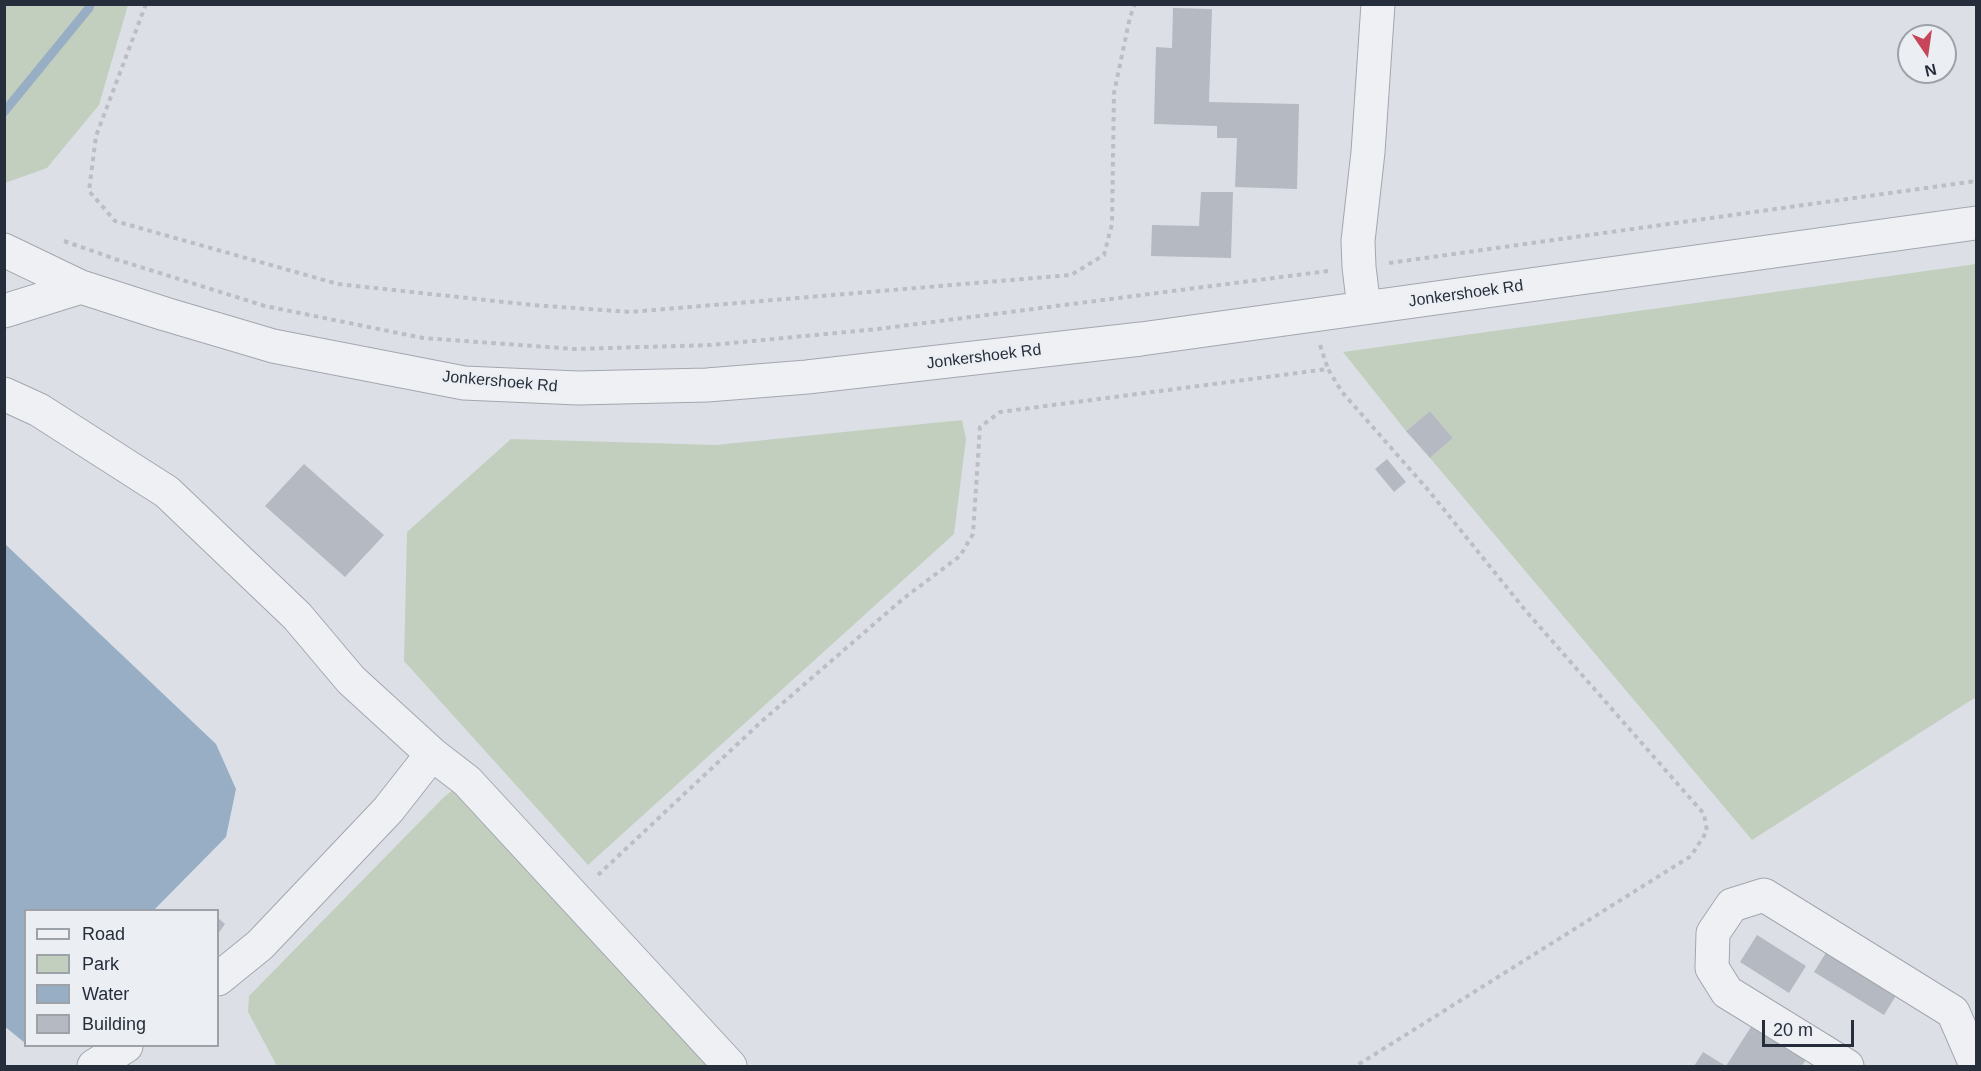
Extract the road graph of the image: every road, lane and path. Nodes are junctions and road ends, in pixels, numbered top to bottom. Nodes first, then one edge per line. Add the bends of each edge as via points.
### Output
1 (146, 4) edge
2 (1135, 4) edge
3 (1378, 4) edge
4 (1977, 181) edge
5 (1977, 223) edge
6 (60, 239) dead end
7 (4, 250) edge
8 (1359, 267) junction
9 (81, 287) junction
10 (1364, 308) junction
11 (4, 311) edge
12 (4, 394) edge
13 (432, 754) junction
14 (574, 897) junction
15 (219, 978) edge
16 (124, 1047) edge
17 (1977, 1065) edge
18 (94, 1066) edge
19 (730, 1066) edge
20 (1356, 1066) edge
21 (1847, 1066) edge

1 - 2 path via 96,136 88,191 115,221 339,284 630,312 1071,275 1104,255 1112,224 1114,93
3 - 8 street
4 - 8 path
5 - 10 street, Jonkershoek Rd
6 - 8 path via 265,306 423,338 575,349 711,345 878,329
7 - 9 street, Jonkershoek Rd
8 - 10 street
9 - 10 street, Jonkershoek Rd via 273,346 464,383 578,388 707,385 818,376 1141,339
9 - 11 street
12 - 13 street via 39,410 167,492 297,616 351,680
13 - 14 street via 467,781
13 - 15 street via 388,810 268,937
14 - 19 street
14 - 20 path via 762,721 904,598 960,556 973,534 980,427 1000,412 1328,369 1342,392 1525,610 1704,814 1707,831 1691,856
16 - 18 street
17 - 21 street via 1953,1012 1764,895 1732,905 1713,933 1712,968 1727,992

